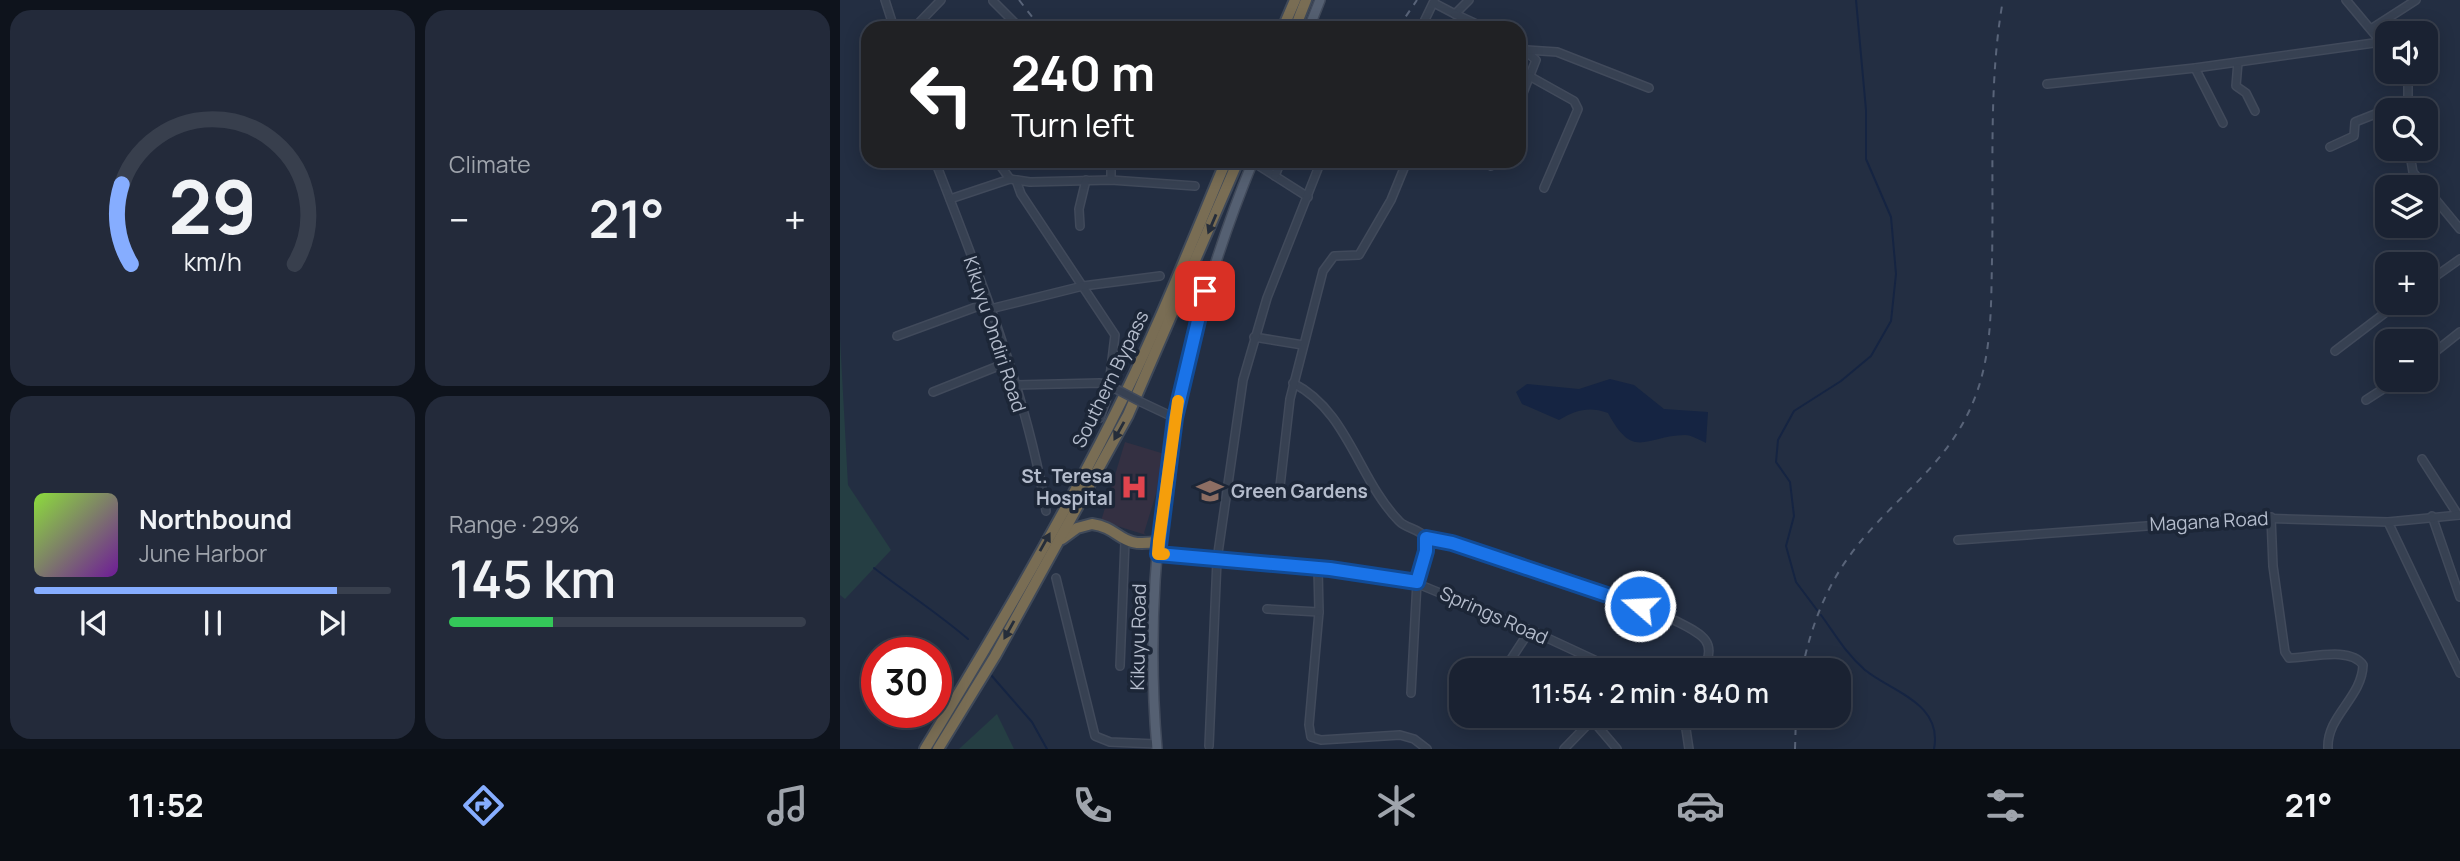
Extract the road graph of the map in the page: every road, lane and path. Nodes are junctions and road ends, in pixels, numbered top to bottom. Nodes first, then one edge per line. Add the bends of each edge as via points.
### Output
1 (885, 0) edge
2 (928, 0) edge
3 (941, 0) edge
4 (1295, 0) edge
5 (1306, 0) edge
6 (1320, 0) edge
7 (1469, 0) edge
8 (2346, 0) edge
9 (2416, 0) edge
10 (993, 1) edge
11 (1434, 2) edge
12 (934, 7) junction
13 (1455, 14) junction
14 (892, 21) edge
15 (921, 21) edge
16 (1013, 21) edge
17 (1286, 21) edge
18 (1298, 21) edge
19 (1312, 21) edge
20 (1424, 21) edge
21 (1470, 21) edge
22 (2371, 29) junction
23 (2375, 34) edge
24 (2375, 43) edge
25 (1527, 50) joint
26 (2238, 62) junction
27 (2195, 68) junction
28 (1531, 77) junction
29 (2047, 84) dead end
30 (1526, 88) edge
31 (1649, 88) dead end
32 (2255, 111) dead end
33 (2375, 114) edge
34 (2223, 123) dead end
35 (2330, 147) dead end
36 (938, 168) edge
37 (1003, 168) edge
38 (1111, 168) edge
39 (1223, 168) edge
40 (1235, 168) edge
41 (1250, 168) edge
42 (1263, 168) edge
43 (1278, 168) edge
44 (1318, 168) edge
45 (1404, 168) edge
46 (1275, 176) junction
47 (1013, 179) junction
48 (1086, 180) junction
49 (1111, 180) junction
50 (1195, 186) dead end
51 (1544, 188) dead end
52 (1308, 197) junction
53 (950, 199) junction
54 (2438, 203) edge
55 (1080, 226) dead end
56 (2460, 229) edge
57 (2460, 259) edge
58 (2438, 275) edge
59 (1160, 276) dead end
60 (1083, 286) junction
61 (988, 306) junction
62 (2383, 315) edge
63 (2460, 332) edge
64 (898, 336) dead end
65 (1254, 337) junction
66 (1303, 345) junction
67 (2438, 349) edge
68 (2334, 351) dead end
69 (1006, 363) junction
70 (1293, 383) junction
71 (1013, 385) junction
72 (1113, 387) junction
73 (933, 392) dead end
74 (2379, 392) edge
75 (2366, 400) dead end
76 (1100, 418) dead end
77 (1175, 418) junction
78 (2422, 459) dead end
79 (1279, 495) dead end
80 (1046, 511) dead end
81 (2458, 511) edge
82 (2431, 516) junction
83 (2271, 517) junction
84 (2388, 522) junction
85 (1426, 538) junction
86 (1958, 540) dead end
87 (1125, 541) junction
88 (1159, 541) junction
89 (1058, 543) junction
90 (1158, 554) junction
91 (1217, 560) junction
92 (1318, 568) junction
93 (1056, 578) dead end
94 (1417, 582) junction
95 (2460, 597) edge
96 (1267, 609) dead end
97 (1319, 612) junction
98 (1530, 630) junction
99 (1512, 658) edge
100 (1590, 658) edge
101 (1708, 658) edge
102 (1121, 666) dead end
103 (2460, 673) edge
104 (1411, 693) dead end
105 (1584, 728) edge
106 (1601, 728) edge
107 (1686, 728) edge
108 (1156, 746) edge
109 (1209, 746) dead end
110 (925, 749) edge
111 (938, 749) edge
112 (1427, 749) edge
113 (1564, 749) edge
114 (1616, 749) edge
115 (1689, 749) edge
116 (2328, 749) edge

1 - 14 street
2 - 12 street
3 - 12 street
4 - 17 highway
5 - 18 highway
6 - 19 main road
7 - 13 street
8 - 22 street
9 - 22 street
10 - 16 street
11 - 13 street
11 - 20 street
12 - 15 street
13 - 21 street
22 - 23 street
24 - 26 street
25 - 28 street via 1536,60
25 - 31 street via 1557,52
26 - 27 street
26 - 32 street via 2236,86 2246,93
27 - 29 street
27 - 34 street
28 - 30 street
28 - 51 street via 1574,101 1578,109
33 - 35 street via 2355,122 2353,137
36 - 53 street, Kikuyu Ondiri Road
37 - 47 street
38 - 49 street
110 -> 39 highway, Southern Bypass via 1110,424
40 -> 89 highway, Southern Bypass via 1149,373
41 - 77 main road, Kikuyu Road via 1205,291
42 - 46 street
43 - 46 street
44 - 52 street
45 - 66 street via 1391,201 1359,255 1334,257 1327,263
46 - 52 street
47 - 48 street
47 - 53 street
47 - 60 street
48 - 49 street
48 - 55 street
49 - 50 street
52 - 65 street
53 - 61 street, Kikuyu Ondiri Road
54 - 56 street
57 - 58 street
59 - 60 street
60 - 61 street
60 - 72 street via 1115,335
61 - 64 street
61 - 69 street, Kikuyu Ondiri Road
62 - 68 street
63 - 67 street
65 - 66 street
65 - 91 street via 1238,404
66 - 70 street
69 - 71 street, Kikuyu Ondiri Road
69 - 73 street
70 - 79 street
70 - 85 street via 1329,411 1397,519
71 - 72 street
71 - 80 street, Kikuyu Ondiri Road
72 - 76 street
72 - 77 street, bridge
74 - 75 street
77 - 88 main road, Kikuyu Road
78 - 81 street
81 - 82 street, Magana Road
82 - 84 street, Magana Road
82 - 95 street
83 - 84 street, Magana Road
83 - 86 street, Magana Road
83 - 116 street via 2285,652 2289,658 2346,655 2363,665 2347,705 2330,727
84 - 103 street
85 - 94 street
85 - 101 street via 1674,620 1706,641
87 - 88 highway
87 - 89 highway via 1092,524 1077,528
87 - 102 street
88 - 90 main road, Kikuyu Road
89 -> 111 highway, Southern Bypass
90 - 91 street, Springs Road
90 - 108 main road, Kikuyu Road
91 - 92 street, Springs Road
91 - 109 street
92 - 94 street, Springs Road
92 - 97 street
93 - 108 street via 1095,736
94 - 98 street, Springs Road
94 - 104 street
96 - 97 street
97 - 112 street via 1311,737 1400,735
98 - 99 street
98 - 100 street, Springs Road
105 - 113 street
106 - 114 street
107 - 115 street

